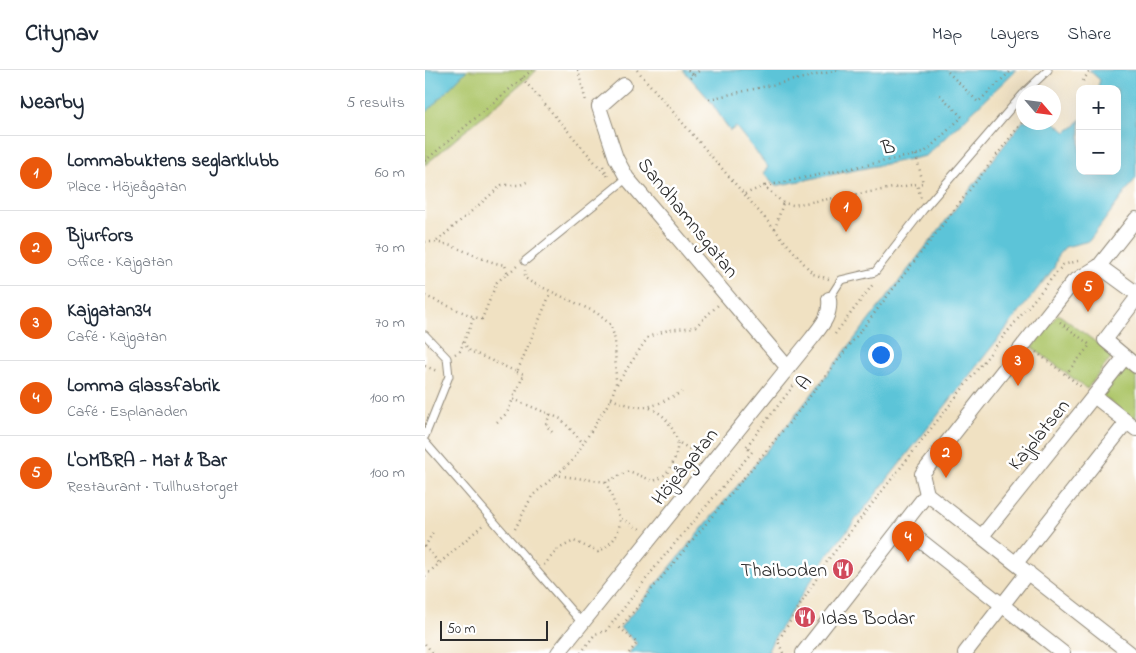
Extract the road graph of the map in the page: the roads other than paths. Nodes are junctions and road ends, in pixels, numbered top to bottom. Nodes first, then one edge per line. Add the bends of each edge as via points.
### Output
1 (1048, 70) edge
2 (624, 85) dead end
3 (1034, 85) edge
4 (1016, 104) edge
5 (627, 178) junction
6 (1136, 219) edge
7 (525, 262) road end
8 (1099, 266) junction
9 (1136, 294) edge
10 (1136, 298) edge
11 (829, 299) joint
12 (425, 335) edge
13 (1131, 361) edge
14 (788, 368) junction
15 (1094, 396) junction
16 (1132, 425) edge
17 (425, 436) edge
18 (425, 442) edge
19 (927, 494) junction
20 (902, 526) junction
21 (982, 536) junction
22 (1016, 563) junction
23 (1028, 572) junction
24 (1002, 605) junction
25 (582, 623) junction
26 (1131, 650) edge
27 (558, 653) edge
28 (803, 653) edge
29 (965, 653) edge
30 (1063, 653) edge

1 - 3 lane
2 - 5 street, Sandhamnsgatan via 599,107 616,158
4 - 11 lane via 923,210 875,272 841,280
5 - 7 lane
5 - 14 street, Sandhamnsgatan
6 - 8 street
8 - 9 street
8 - 19 street via 1073,282 922,474
10 - 13 street via 1105,340
11 - 14 street, Höjeågatan via 826,320
12 - 17 lane via 447,358 449,376
13 - 15 street, Kajplatsen
14 - 25 street, Höjeågatan
15 - 16 street
15 - 21 street, Kajplatsen
16 - 22 street
18 - 25 lane
19 - 20 street
19 - 21 street
20 - 24 street
20 - 28 street
21 - 22 street
22 - 23 street
23 - 24 street
23 - 26 street
24 - 29 street
24 - 30 street
25 - 27 street, Höjeågatan

